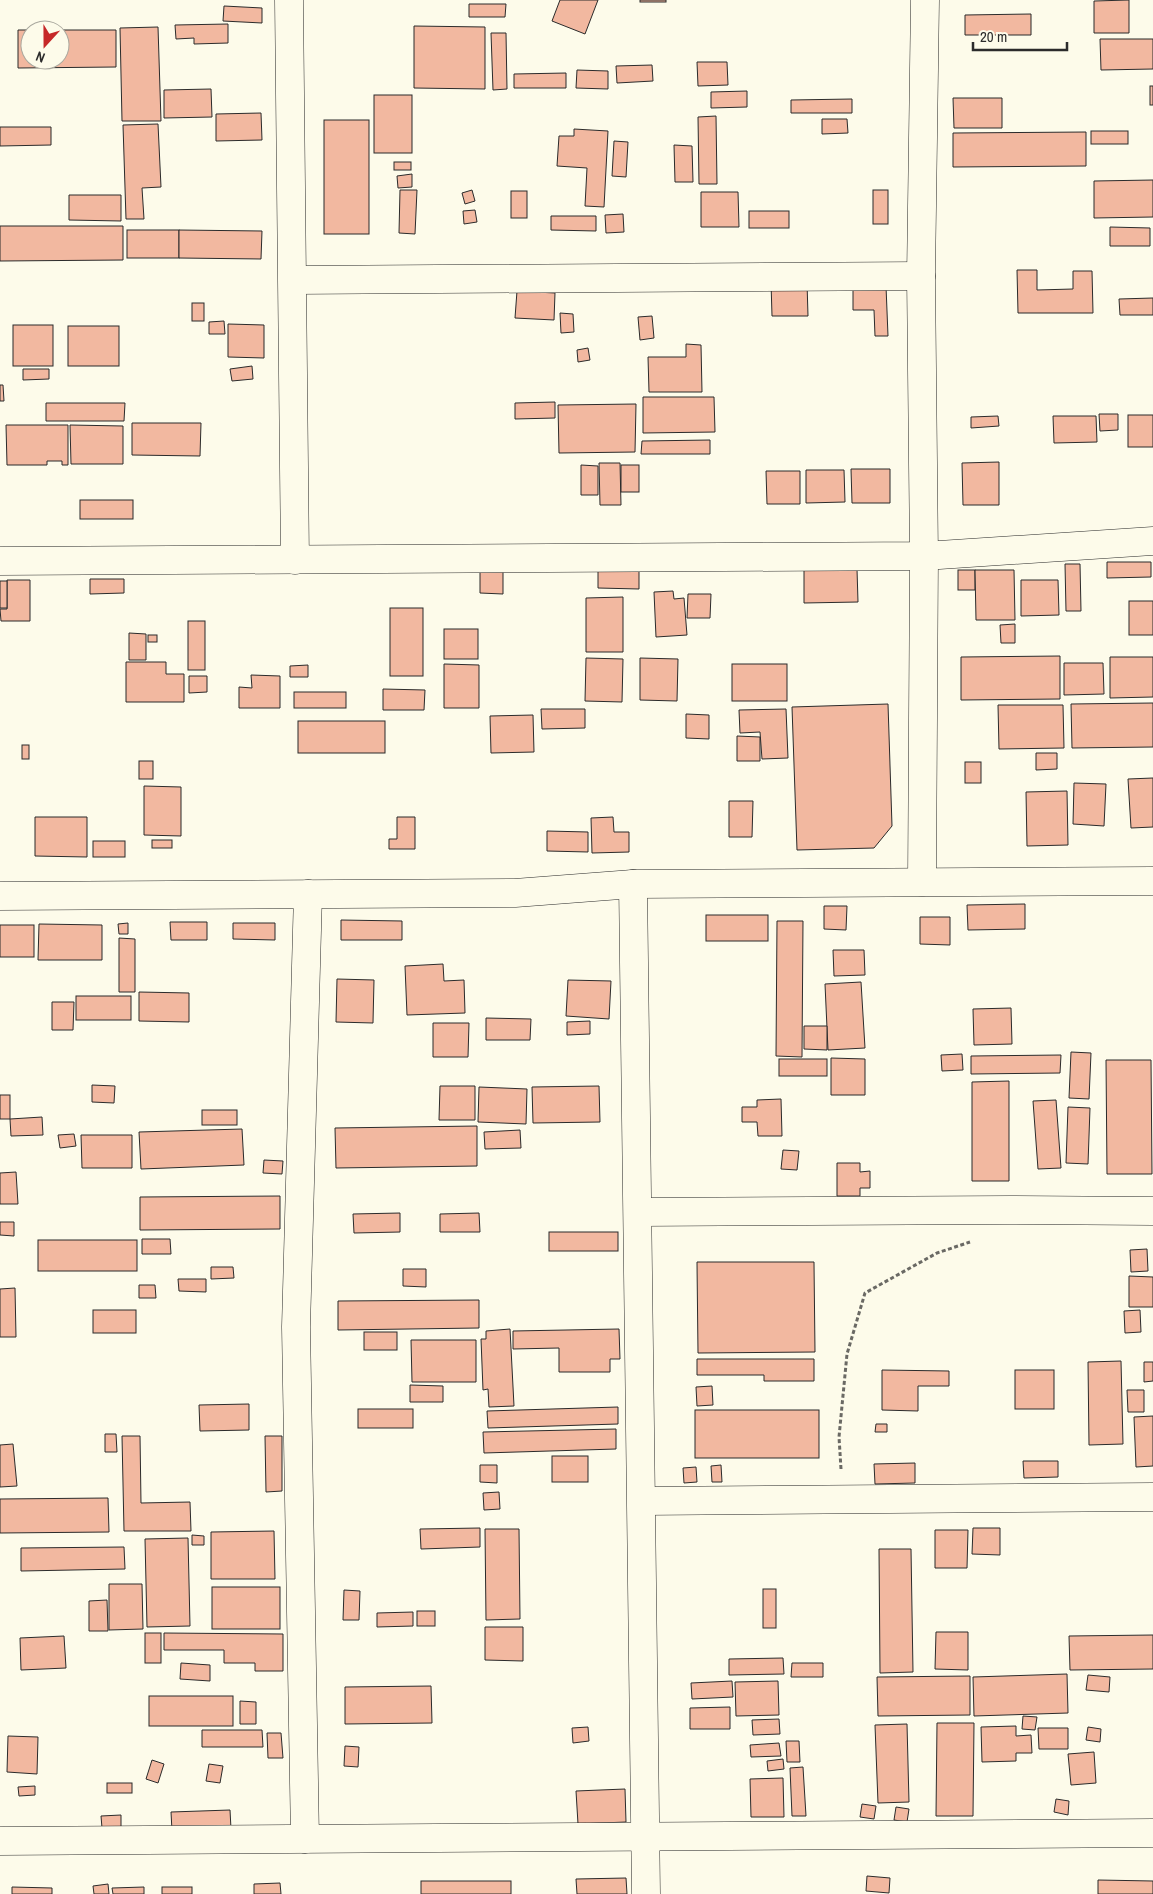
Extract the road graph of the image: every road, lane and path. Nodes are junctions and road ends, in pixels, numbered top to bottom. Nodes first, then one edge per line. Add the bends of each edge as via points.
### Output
1 (289, 0) edge
2 (925, 0) edge
3 (921, 276) junction
4 (292, 280) junction
5 (1153, 541) edge
6 (924, 556) junction
7 (295, 560) junction
8 (0, 561) edge
9 (1153, 881) edge
10 (922, 882) junction
11 (634, 884) junction
12 (308, 894) junction
13 (0, 896) edge
14 (1153, 1211) edge
15 (638, 1212) junction
16 (977, 1239) dead end
17 (1153, 1497) edge
18 (842, 1499) junction
19 (642, 1500) junction
20 (1153, 1833) edge
21 (645, 1836) junction
22 (305, 1839) junction
23 (0, 1841) edge
24 (646, 1894) edge

1 - 4 street
2 - 3 street
3 - 4 street
3 - 6 street
4 - 7 street
5 - 6 street
6 - 7 street
6 - 10 street
7 - 8 street
9 - 10 street
10 - 11 street
11 - 12 street via 515,893
11 - 15 street
12 - 13 street
12 - 22 street via 296,1328
14 - 15 street
15 - 19 street
16 - 18 path via 937,1253 865,1293 847,1354 839,1438
17 - 18 street
18 - 19 street
19 - 21 street
20 - 21 street
21 - 22 street
21 - 24 street
22 - 23 street

